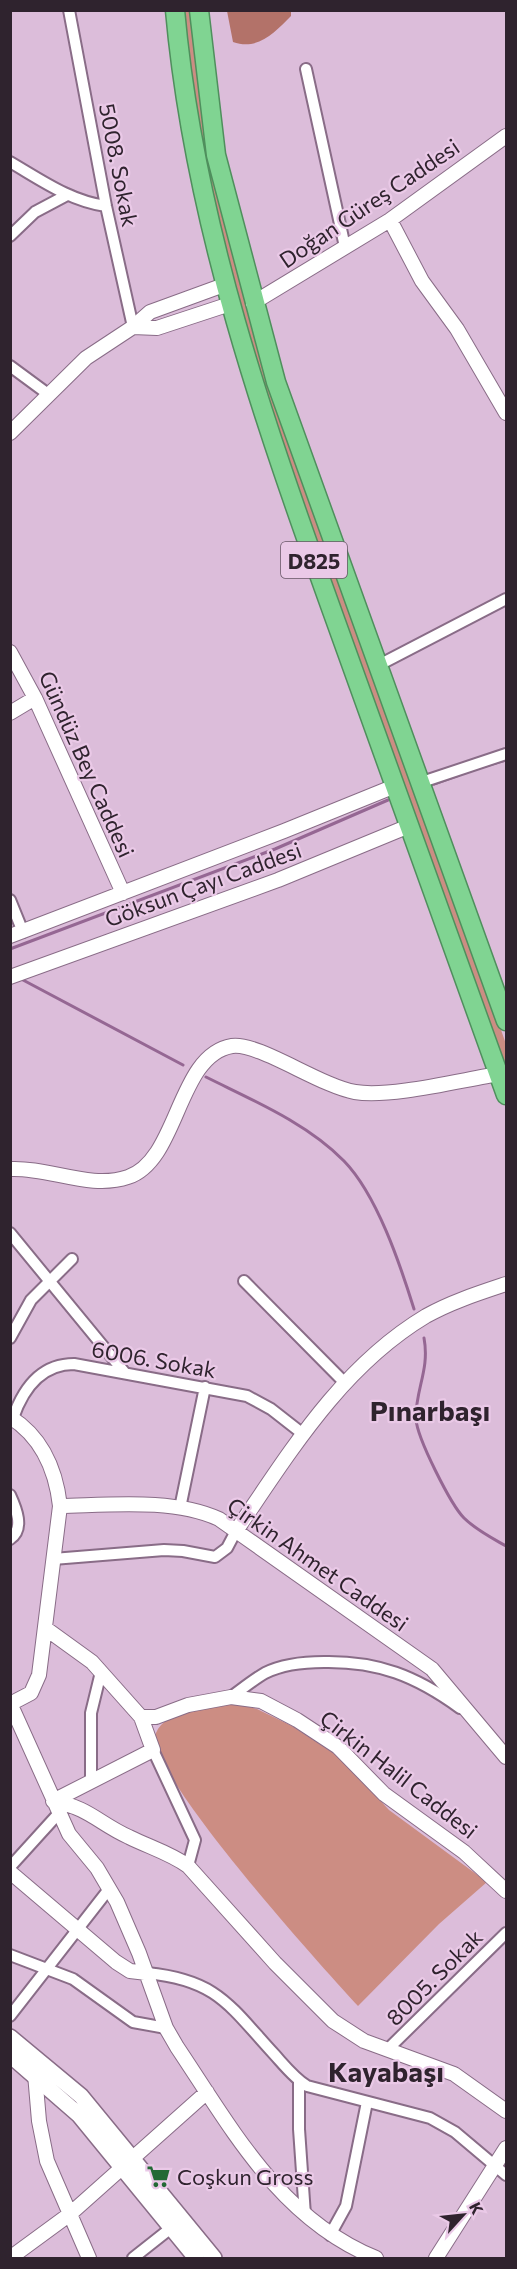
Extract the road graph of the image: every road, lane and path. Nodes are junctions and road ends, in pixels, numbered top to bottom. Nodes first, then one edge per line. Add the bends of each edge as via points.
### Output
1 (69, 10) edge
2 (175, 10) edge
3 (199, 10) edge
4 (306, 69) dead end
5 (507, 136) edge
6 (10, 162) edge
7 (67, 195) junction
8 (106, 206) junction
9 (390, 220) junction
10 (10, 236) edge
11 (345, 247) junction
12 (224, 285) junction
13 (253, 303) junction
14 (230, 304) junction
15 (133, 327) junction
16 (10, 366) edge
17 (48, 394) junction
18 (507, 413) edge
19 (10, 433) edge
20 (507, 599) edge
21 (10, 652) edge
22 (377, 666) junction
23 (35, 698) junction
24 (10, 713) edge
25 (507, 754) edge
26 (419, 783) junction
27 (395, 786) junction
28 (409, 826) junction
29 (123, 893) junction
30 (10, 900) edge
31 (16, 934) edge
32 (10, 977) edge
33 (507, 1021) edge
34 (499, 1074) junction
35 (507, 1095) edge
36 (10, 1169) edge
37 (10, 1233) edge
38 (72, 1259) dead end
39 (49, 1279) junction
40 (244, 1281) dead end
41 (507, 1284) edge
42 (10, 1338) edge
43 (125, 1373) junction
44 (345, 1383) junction
45 (205, 1387) junction
46 (12, 1418) edge
47 (303, 1434) junction
48 (10, 1495) edge
49 (60, 1506) junction
50 (180, 1508) junction
51 (236, 1531) junction
52 (10, 1539) edge
53 (53, 1559) junction
54 (45, 1628) junction
55 (101, 1672) junction
56 (231, 1697) junction
57 (11, 1704) edge
58 (141, 1717) junction
59 (475, 1719) junction
60 (153, 1750) junction
61 (507, 1757) edge
62 (91, 1782) junction
63 (56, 1807) junction
64 (188, 1866) junction
65 (10, 1867) edge
66 (10, 1872) edge
67 (109, 1888) junction
68 (507, 1891) edge
69 (78, 1930) junction
70 (507, 1933) edge
71 (10, 1955) edge
72 (46, 1969) junction
73 (147, 1973) junction
74 (10, 2016) edge
75 (166, 2028) junction
76 (10, 2037) edge
77 (388, 2049) junction
78 (10, 2055) edge
79 (35, 2074) junction
80 (299, 2081) junction
81 (207, 2092) junction
82 (367, 2102) junction
83 (507, 2111) edge
84 (507, 2148) edge
85 (128, 2164) junction
86 (496, 2164) junction
87 (507, 2175) edge
88 (70, 2214) junction
89 (305, 2215) junction
90 (171, 2228) junction
91 (330, 2235) junction
92 (12, 2258) edge
93 (89, 2259) edge
94 (133, 2259) edge
95 (196, 2259) edge
96 (214, 2259) edge
97 (376, 2259) edge
98 (436, 2259) edge

1 - 8 street, 5008. Sokak
2 - 12 highway, D825 via 199,179
3 - 13 highway, D825 via 216,155
4 - 11 street
5 - 9 street, Doğan Güreş Caddesi
6 - 7 street
7 - 8 street
7 - 10 street via 35,212
8 - 15 street, 5008. Sokak
9 - 11 street, Doğan Güreş Caddesi
9 - 18 street via 422,281 457,329
11 - 13 street, Doğan Güreş Caddesi
12 - 14 highway, D825
12 - 15 street via 150,312
13 - 22 highway, D825 via 286,415
14 - 15 street via 157,327
14 - 27 highway, D825 via 296,510
15 - 17 street via 98,348
16 - 17 street
17 - 19 street
20 - 22 street
21 - 23 street, Gündüz Bey Caddesi
22 - 26 highway, D825
23 - 24 street
23 - 29 street, Gündüz Bey Caddesi
25 - 26 street
26 - 33 highway, D825
27 - 28 highway, D825
27 - 29 street, Göksun Çayı Caddesi
28 - 32 street, Göksun Çayı Caddesi via 268,884
28 - 34 highway, D825
29 - 31 street, Göksun Çayı Caddesi
30 - 31 street
34 - 35 highway, D825
34 - 36 street via 388,1092 357,1092 322,1082 256,1050 231,1046 201,1068 151,1160 134,1175 98,1180
37 - 39 street
38 - 39 street
39 - 42 street via 31,1300
39 - 43 street
40 - 44 street
41 - 44 street via 427,1316 385,1345
43 - 45 street, 6006. Sokak
43 - 46 street, 6006. Sokak via 75,1364 53,1366 26,1389
44 - 47 street
45 - 47 street, 6006. Sokak via 258,1402
45 - 50 street
46 - 49 street via 29,1432 48,1459
47 - 51 street
48 - 52 street via 19,1524
49 - 50 street, Çirkin Ahmet Caddesi
49 - 53 street
50 - 51 street, Çirkin Ahmet Caddesi via 209,1514
51 - 53 street via 215,1557 164,1550
51 - 59 street, Çirkin Ahmet Caddesi via 421,1660
53 - 54 street
54 - 55 street via 82,1653
54 - 57 street via 36,1685 26,1698
55 - 58 street
55 - 62 street via 91,1713
56 - 58 street, Çirkin Halil Caddesi
56 - 59 street via 265,1674 292,1664 360,1663 405,1676
56 - 68 street, Çirkin Halil Caddesi via 261,1701 338,1747 384,1794 464,1852
57 - 63 street
58 - 60 street
59 - 61 street, Çirkin Ahmet Caddesi
60 - 62 street
60 - 64 street via 195,1840
62 - 63 street
63 - 64 street via 80,1807 112,1828
63 - 65 street
63 - 67 street via 69,1834
64 - 77 street via 274,1963 333,2021 354,2036
66 - 69 street
67 - 69 street
67 - 73 street
69 - 72 street
69 - 73 street via 123,1967
70 - 77 street, 8005. Sokak
71 - 72 street
72 - 74 street
72 - 75 street via 86,1986 134,2022
73 - 75 street
73 - 80 street via 178,1977 211,1990
75 - 81 street
76 - 85 main road via 81,2096
77 - 83 street via 454,2074
78 - 79 main road
79 - 85 main road
79 - 88 street via 42,2143
80 - 82 street
80 - 89 street
81 - 85 street
81 - 89 street via 273,2185
82 - 86 street via 430,2118
82 - 91 street via 346,2206
84 - 86 street
85 - 88 street
85 - 90 main road
85 - 96 main road
86 - 87 street
86 - 98 street
88 - 92 street
88 - 93 street
89 - 91 street
90 - 94 street
90 - 95 main road
91 - 97 street

